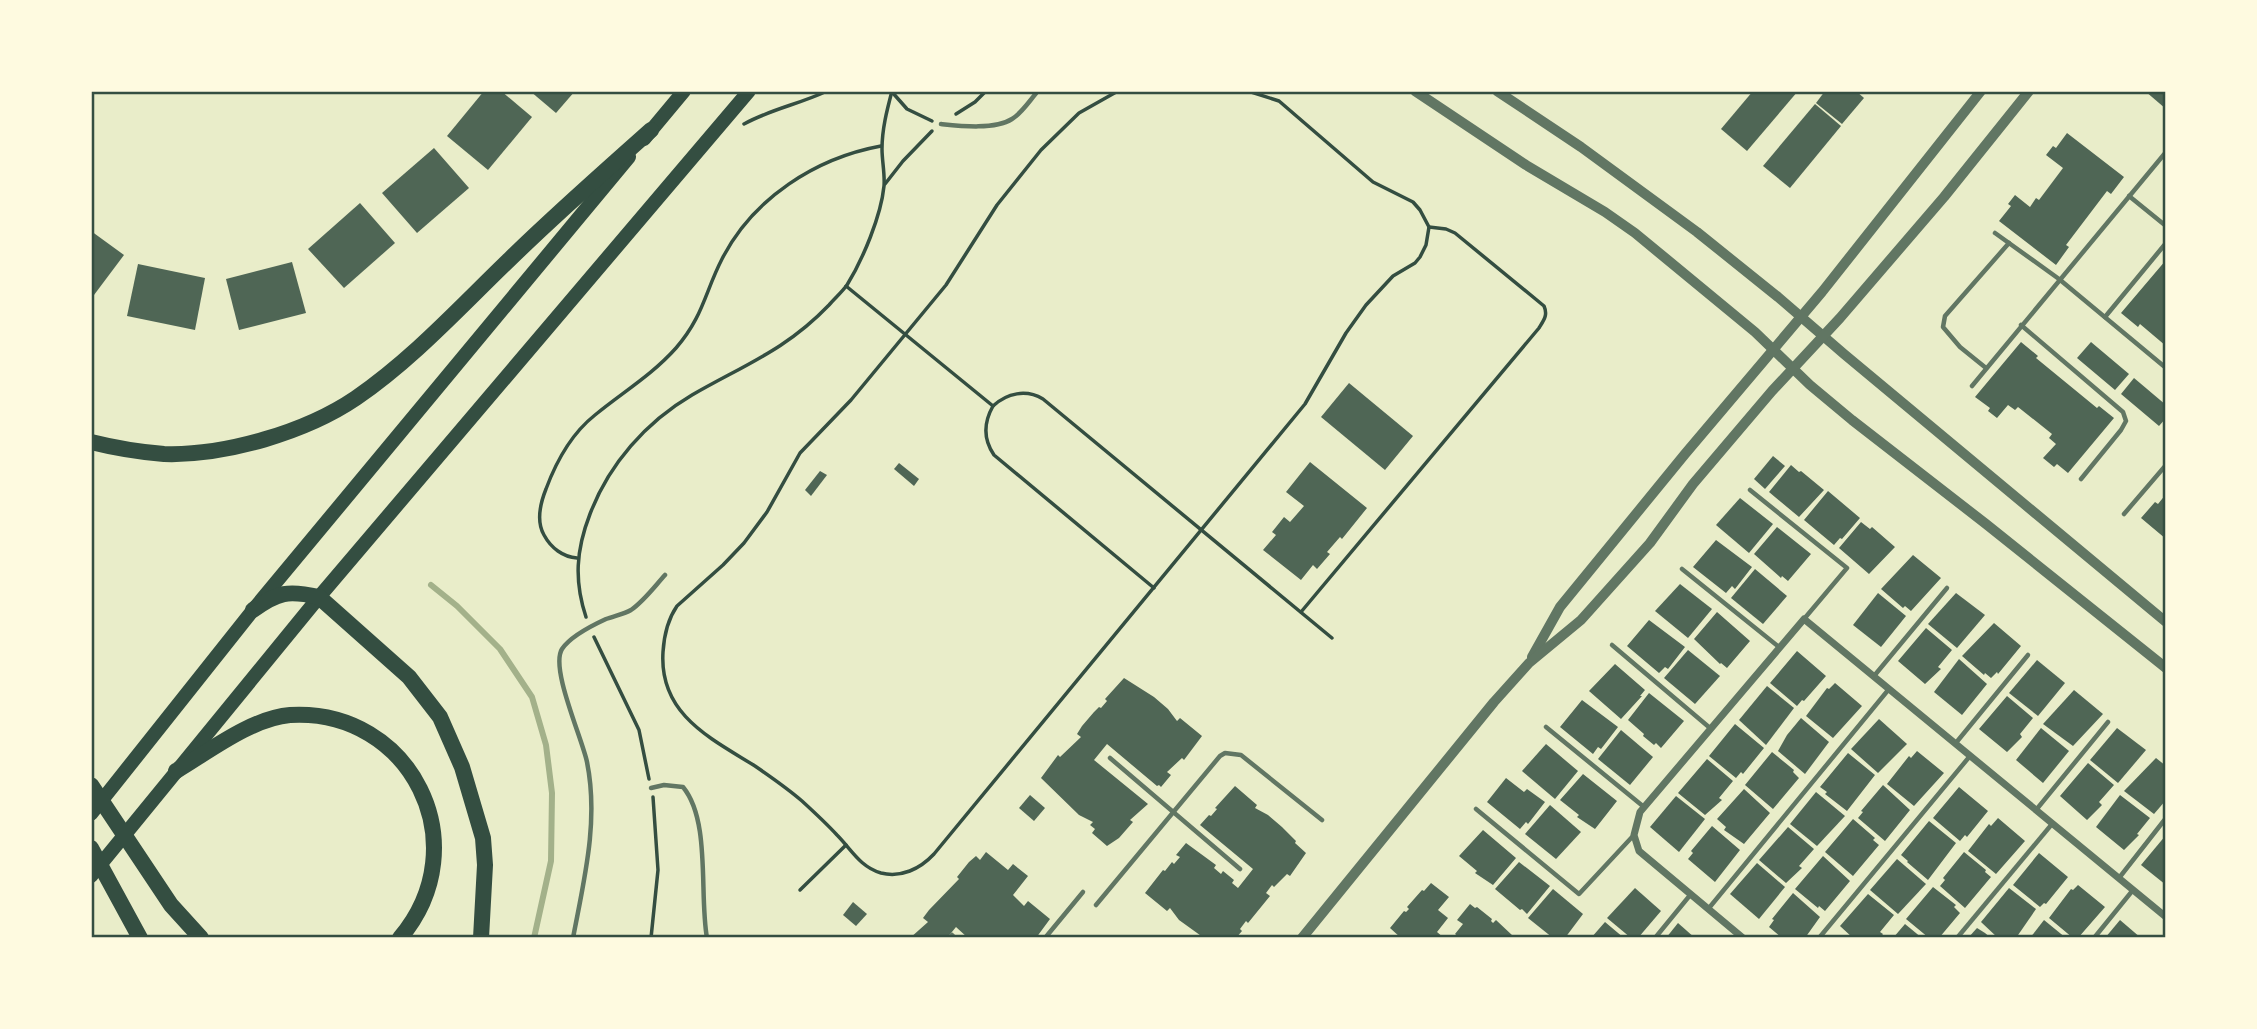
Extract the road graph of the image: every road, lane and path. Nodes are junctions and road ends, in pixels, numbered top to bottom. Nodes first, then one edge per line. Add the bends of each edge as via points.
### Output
1 (684, 91) edge
2 (749, 91) edge
3 (827, 91) edge
4 (892, 91) edge
5 (986, 91) edge
6 (1038, 91) edge
7 (1118, 91) edge
8 (1248, 91) edge
9 (1415, 91) edge
10 (1497, 91) edge
11 (1981, 91) edge
12 (2029, 91) edge
13 (941, 124) junction
14 (738, 127) dead end
15 (652, 130) junction
16 (882, 146) junction
17 (2166, 152) edge
18 (884, 184) junction
19 (2129, 196) junction
20 (2166, 226) edge
21 (1429, 228) junction
22 (1995, 233) dead end
23 (2009, 243) junction
24 (2166, 243) edge
25 (2059, 279) junction
26 (846, 286) junction
27 (1801, 317) junction
28 (2105, 317) junction
29 (2021, 325) junction
30 (905, 334) junction
31 (1823, 336) junction
32 (1773, 349) junction
33 (1794, 369) junction
34 (1986, 369) junction
35 (2166, 369) edge
36 (1972, 386) dead end
37 (993, 406) junction
38 (91, 442) edge
39 (2166, 465) edge
40 (2081, 479) dead end
41 (1750, 490) dead end
42 (2124, 514) dead end
43 (1202, 529) junction
44 (577, 558) junction
45 (1682, 569) dead end
46 (666, 575) dead end
47 (1154, 588) junction
48 (1947, 588) dead end
49 (319, 597) junction
50 (253, 610) junction
51 (1301, 612) junction
52 (1804, 619) junction
53 (2166, 622) edge
54 (590, 629) junction
55 (1332, 638) dead end
56 (1612, 645) dead end
57 (1779, 648) junction
58 (2028, 655) dead end
59 (1529, 663) junction
60 (2165, 666) edge
61 (1874, 677) junction
62 (1889, 689) junction
63 (2108, 722) dead end
64 (1546, 727) dead end
65 (1710, 729) junction
66 (1955, 744) junction
67 (1970, 756) junction
68 (1110, 758) dead end
69 (176, 771) junction
70 (91, 785) edge
71 (651, 788) junction
72 (1644, 807) junction
73 (1476, 809) dead end
74 (2036, 810) junction
75 (1174, 811) junction
76 (91, 814) edge
77 (2166, 818) edge
78 (1322, 820) dead end
79 (2052, 824) junction
80 (1634, 835) junction
81 (846, 845) junction
82 (91, 848) edge
83 (1240, 869) dead end
84 (91, 876) edge
85 (2118, 878) junction
86 (800, 890) dead end
87 (2133, 890) junction
88 (1083, 892) dead end
89 (1690, 894) junction
90 (1096, 905) dead end
91 (1708, 909) junction
92 (2166, 917) edge
93 (140, 938) edge
94 (201, 938) edge
95 (400, 938) edge
96 (481, 938) edge
97 (573, 938) edge
98 (651, 938) edge
99 (707, 938) edge
100 (1045, 938) edge
101 (1302, 938) edge
102 (1655, 938) edge
103 (1743, 938) edge
104 (1819, 938) edge
105 (1957, 938) edge
106 (2094, 938) edge

1 - 15 main road
2 - 49 main road
3 - 14 path
4 - 13 path via 906,109
4 - 16 path
5 - 13 path
6 - 13 lane via 1013,119 996,124
7 - 30 path via 1079,113 1041,150 997,205 946,285
8 - 21 path via 1279,101 1373,181 1413,202
9 - 32 street via 1635,233
10 - 27 street via 1697,232
11 - 27 street
12 - 31 street
13 - 18 path
15 - 38 highway via 551,219 419,347 357,397 328,414 264,439 213,450 166,454
15 - 50 main road
16 - 18 path
16 - 44 path via 843,156 775,193 730,245 697,320 676,348 573,438 551,474 539,520 549,544
17 - 19 lane
18 - 26 path via 878,214
19 - 20 lane
19 - 25 lane
21 - 43 path via 1420,257 1393,276 1366,305 1305,404
21 - 51 path via 1455,233 1544,306 1545,319
22 - 23 lane
23 - 25 lane
23 - 34 lane via 1945,316 1943,327
24 - 28 lane
25 - 28 lane
25 - 29 lane
26 - 30 path
26 - 44 path via 784,345 690,396 636,439 595,500
27 - 31 street
27 - 32 street
28 - 35 lane
29 - 34 lane
29 - 40 lane via 2123,412 2126,421 2121,430
30 - 37 path
30 - 81 path via 800,453 744,543 677,606 663,649 668,688 688,720 800,799
31 - 33 street
31 - 53 street
32 - 33 street
32 - 59 street via 1560,607
33 - 59 street via 1581,620
33 - 60 street via 1852,421
34 - 36 lane
37 - 43 path via 1014,394 1038,396
37 - 47 path via 985,436 994,455
39 - 42 lane
41 - 52 lane via 1847,568
43 - 47 path
43 - 51 path
44 - 54 path via 579,592
45 - 57 lane
46 - 54 lane via 631,610
47 - 81 path via 926,862 906,872 880,873 865,866
48 - 61 lane
49 - 50 highway via 288,593 273,596
49 - 69 main road
49 - 96 highway via 409,677 440,717 462,767 483,838
50 - 76 main road
51 - 55 path
52 - 57 street
52 - 61 street
54 - 71 path via 639,730
54 - 97 lane via 567,643 558,664 587,763 592,804 588,859
56 - 65 lane
57 - 65 street
58 - 66 lane
59 - 101 street
61 - 62 street
62 - 66 street
62 - 91 lane
63 - 74 lane
64 - 72 lane
65 - 72 street
66 - 67 street
67 - 74 street
67 - 104 lane
68 - 75 lane
69 - 84 main road
69 - 95 highway via 247,729 289,715 339,720 383,743 410,773 430,811 434,830 430,885
70 - 94 highway via 172,905
71 - 98 path via 658,870
71 - 99 lane via 684,787 690,795 701,841
72 - 80 street
73 - 80 lane via 1579,894
74 - 79 street
75 - 78 lane via 1225,753 1241,755
75 - 83 lane
75 - 90 lane
77 - 85 lane
79 - 85 street
79 - 105 lane
80 - 89 street via 1639,851
81 - 86 path
82 - 93 highway
85 - 87 street
87 - 92 street
87 - 106 lane
88 - 100 lane
89 - 91 street
89 - 102 lane
91 - 103 street

